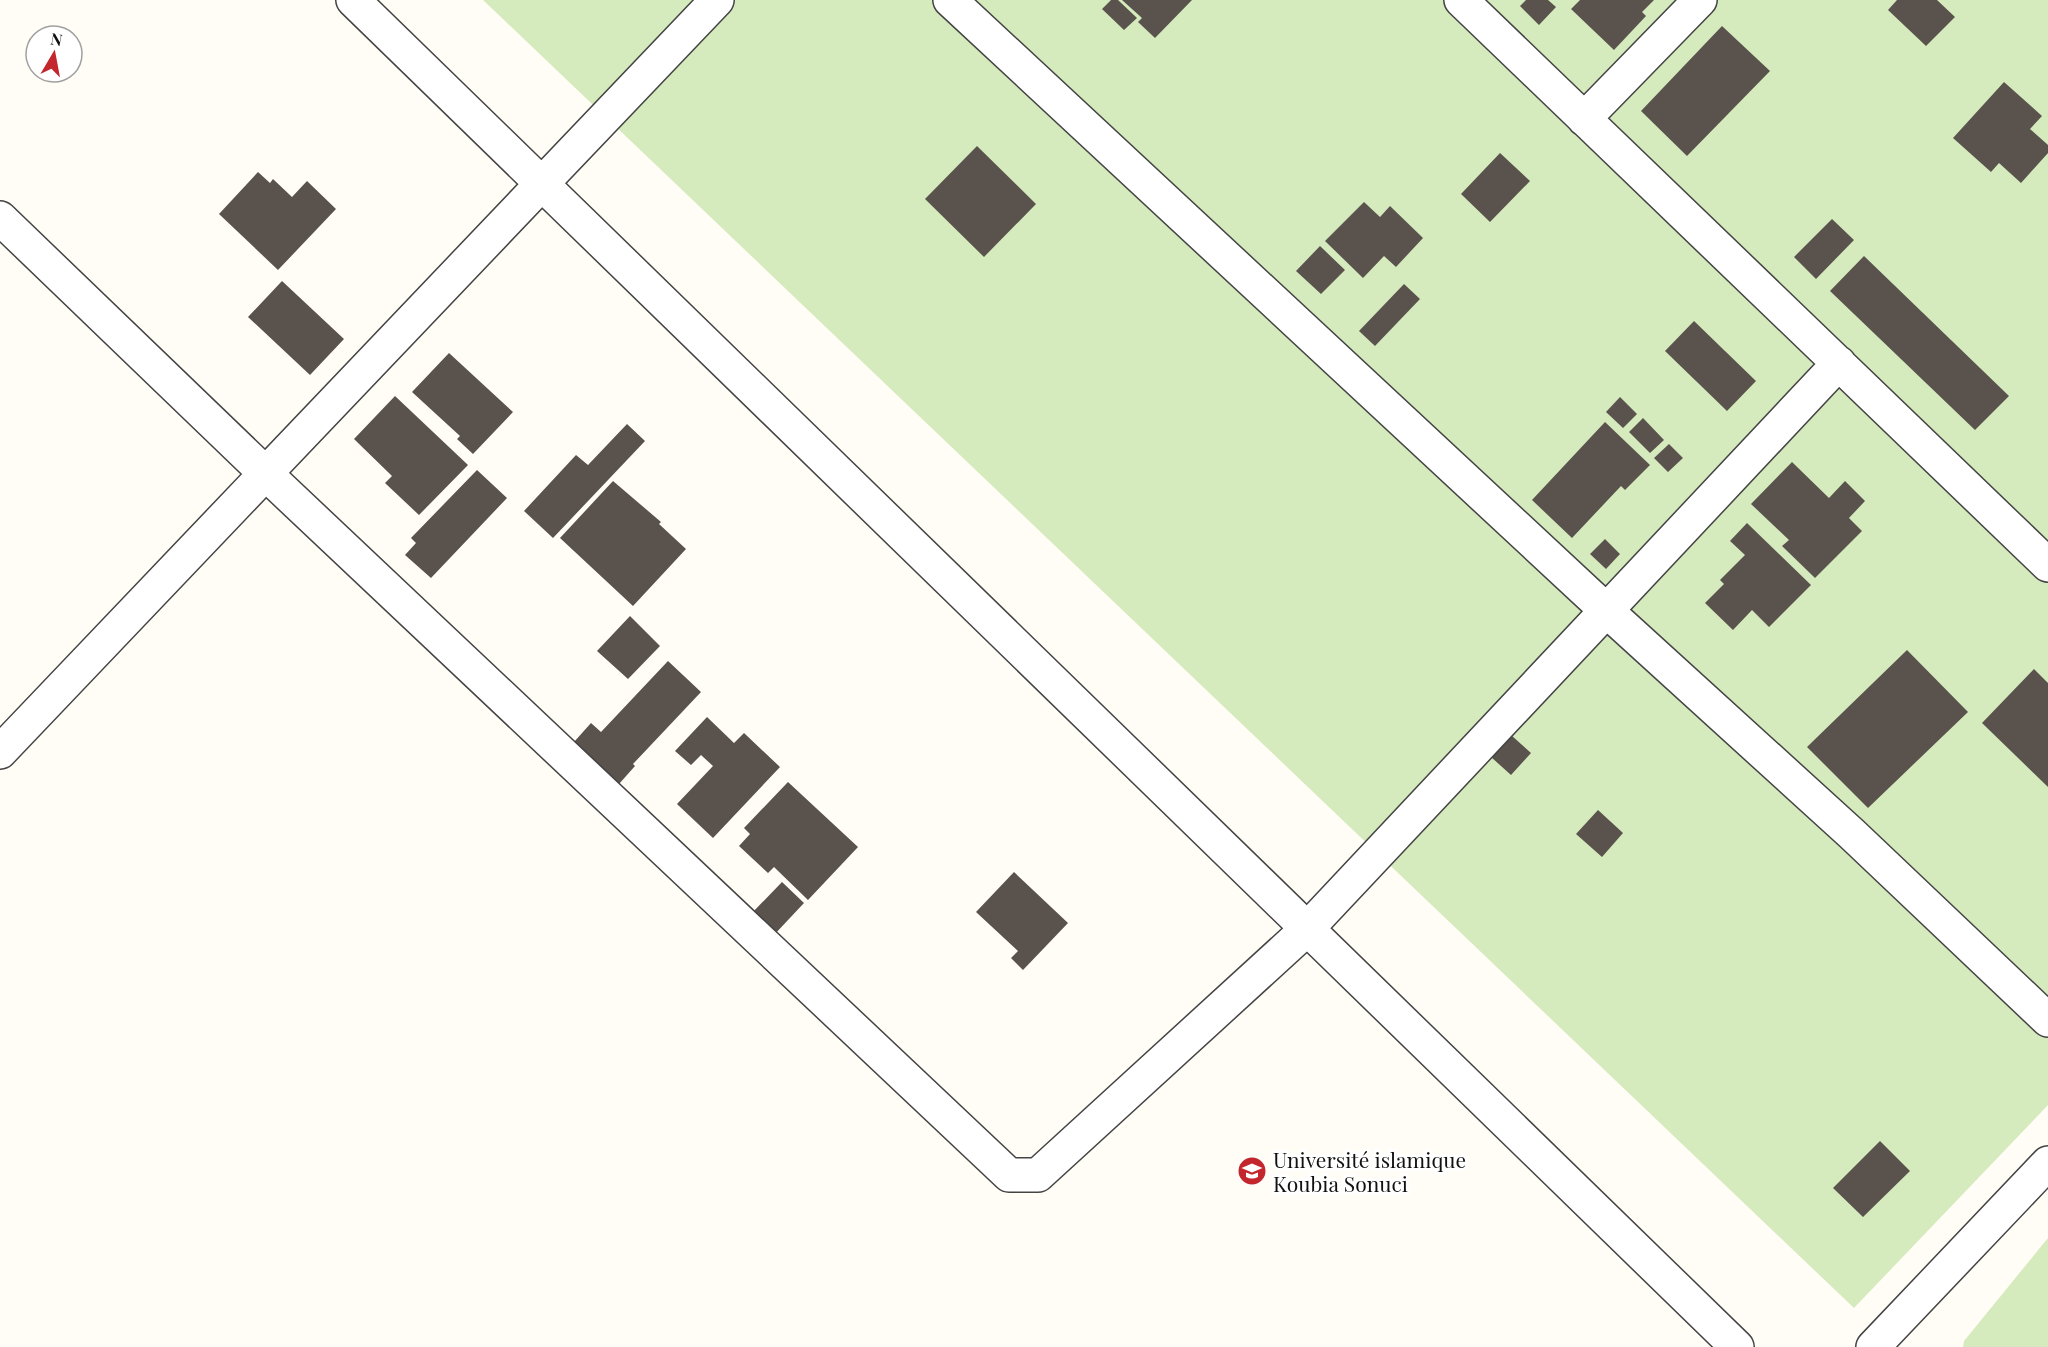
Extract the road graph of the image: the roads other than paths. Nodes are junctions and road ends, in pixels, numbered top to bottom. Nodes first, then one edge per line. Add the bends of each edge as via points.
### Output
1 (353, 0) edge
2 (717, 0) edge
3 (950, 0) edge
4 (1461, 0) edge
5 (1700, 0) edge
6 (1584, 119) junction
7 (540, 183) junction
8 (0, 218) edge
9 (1839, 363) junction
10 (265, 473) junction
11 (2048, 565) edge
12 (1608, 612) junction
13 (0, 752) edge
14 (1307, 929) junction
15 (2048, 1020) edge
16 (2048, 1164) edge
17 (1737, 1347) edge
18 (1873, 1347) edge

1 - 7 street
2 - 7 street
3 - 12 street
4 - 6 street
5 - 6 street
6 - 9 street
7 - 10 street
7 - 14 street
8 - 10 street
9 - 11 street
9 - 12 street
10 - 13 street
10 - 14 street via 1009,1175 1038,1175
12 - 14 street
12 - 15 street via 1852,834
14 - 17 street
16 - 18 street

